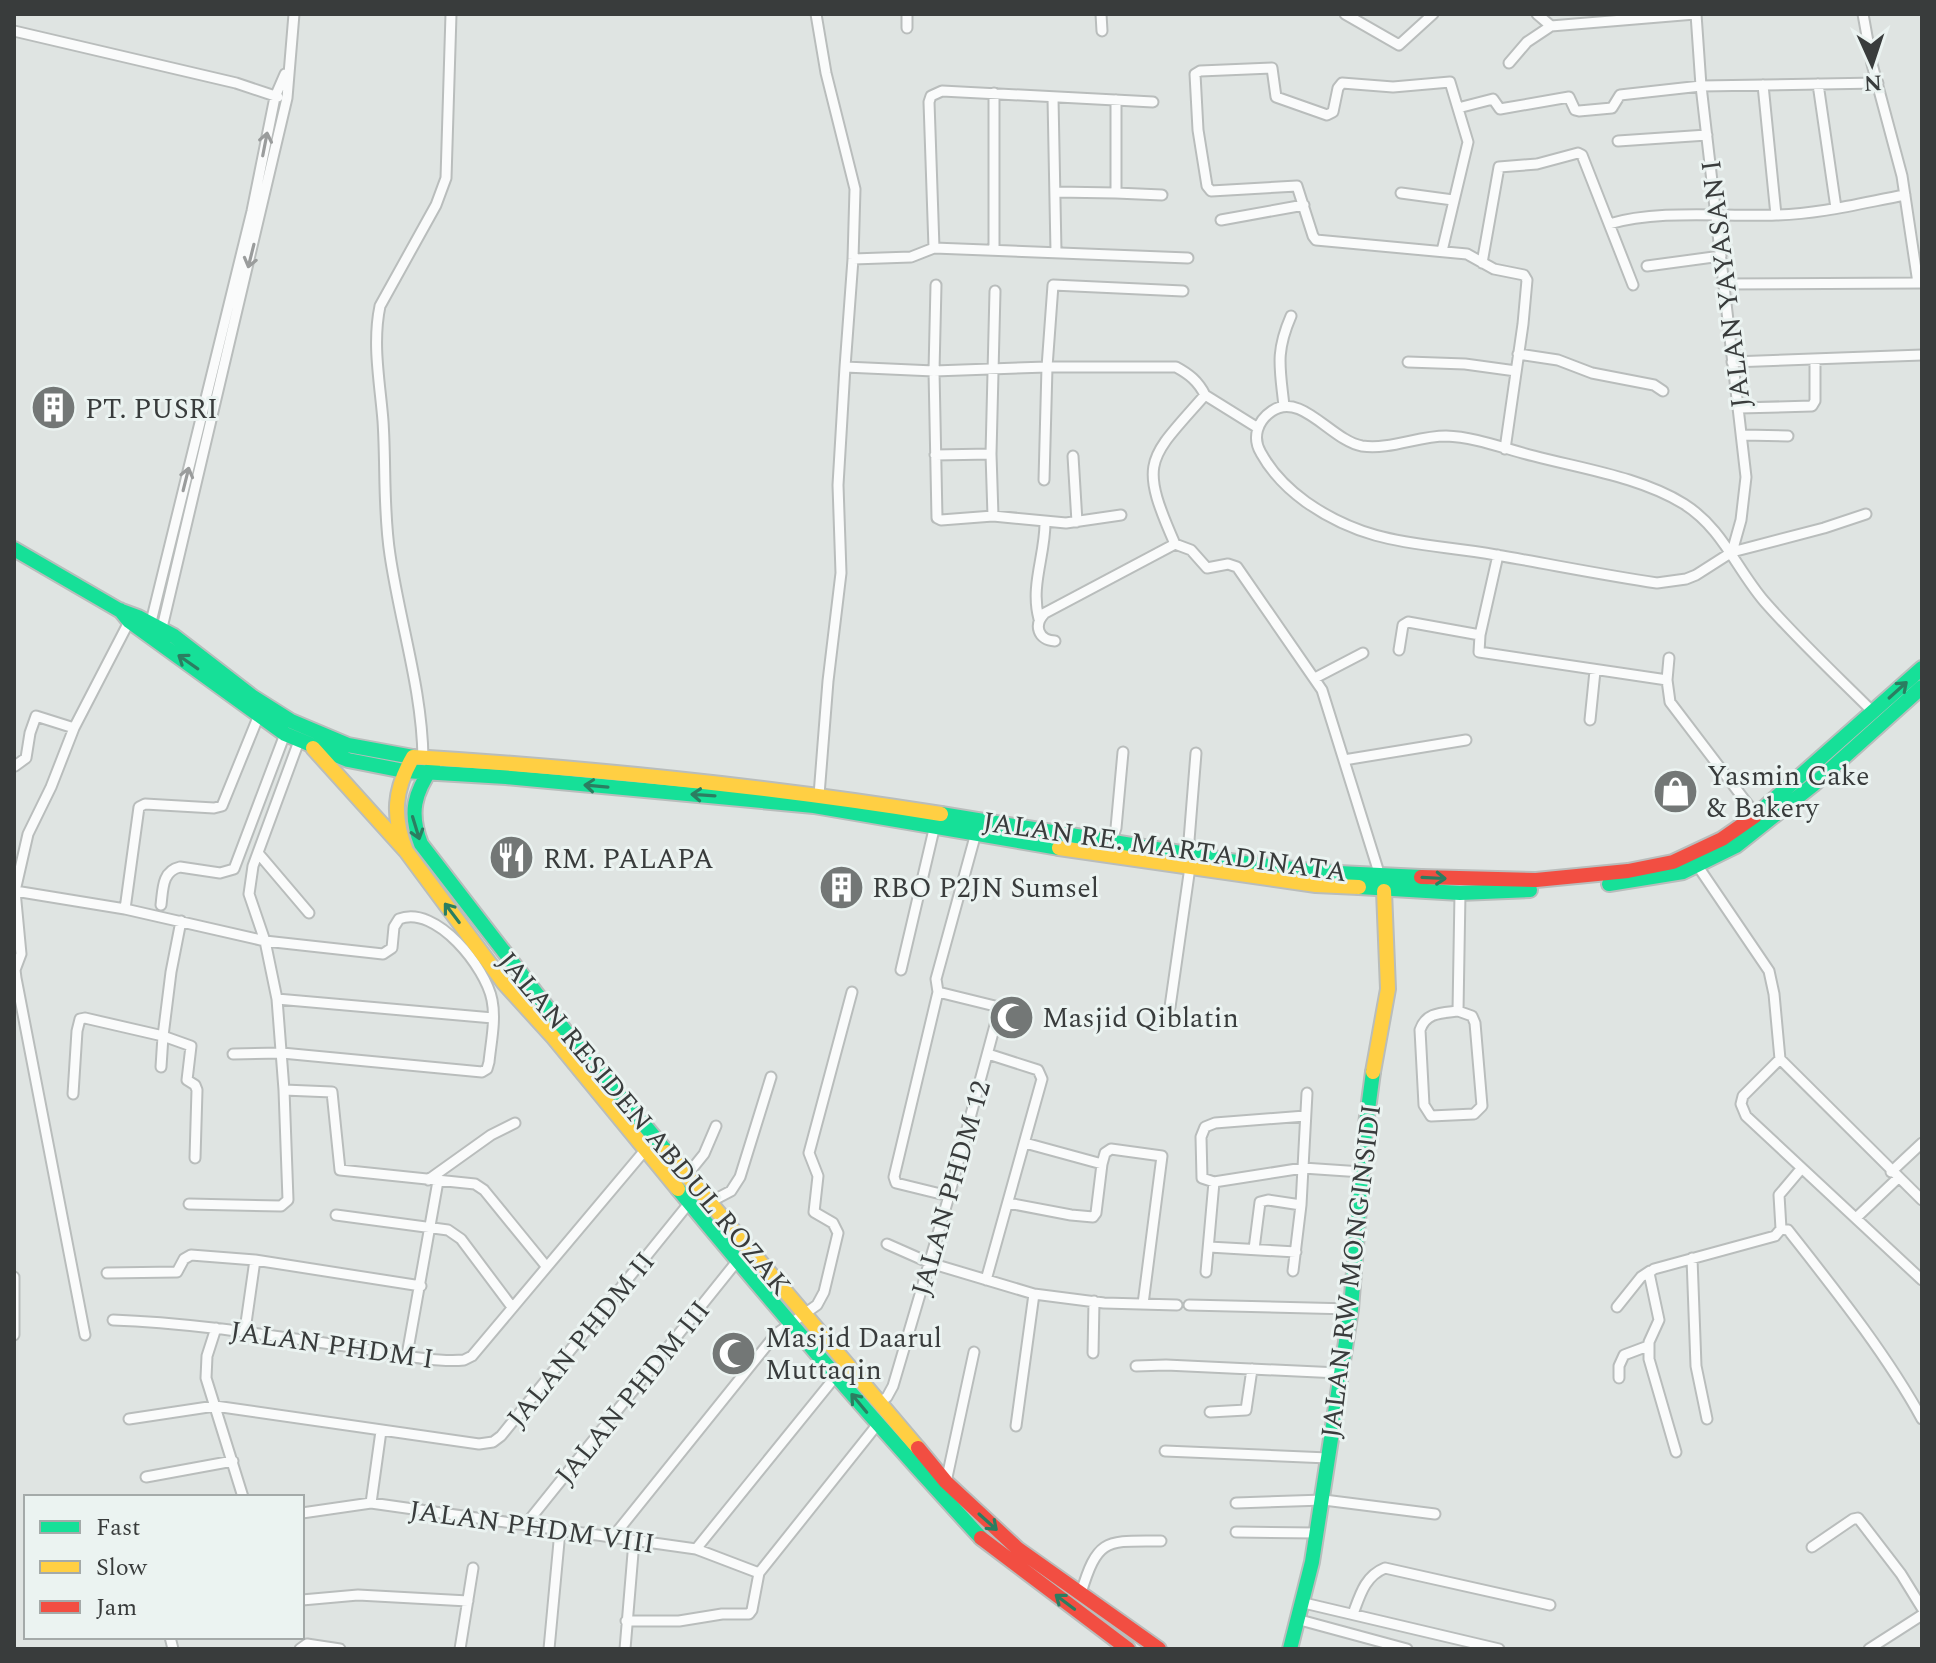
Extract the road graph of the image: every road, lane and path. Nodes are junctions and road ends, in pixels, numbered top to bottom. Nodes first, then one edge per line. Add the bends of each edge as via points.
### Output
1 (294, 14) edge
2 (451, 14) edge
3 (816, 14) edge
4 (907, 14) edge
5 (1101, 14) edge
6 (1433, 14) edge
7 (1537, 14) edge
8 (1564, 14) edge
9 (1696, 14) edge
10 (1863, 14) edge
11 (1345, 15) edge
12 (1555, 25) junction
13 (907, 28) dead end
14 (14, 31) edge
15 (1102, 31) dead end
16 (1509, 63) dead end
17 (288, 67) junction
18 (1878, 83) junction
19 (1818, 84) junction
20 (1763, 85) junction
21 (1701, 86) junction
22 (994, 93) junction
23 (275, 97) junction
24 (287, 98) junction
25 (1053, 98) junction
26 (1116, 100) junction
27 (1153, 102) dead end
28 (1458, 108) junction
29 (1707, 135) junction
30 (1618, 141) dead end
31 (1056, 192) junction
32 (1116, 193) junction
33 (1401, 193) dead end
34 (1162, 195) dead end
35 (1905, 195) junction
36 (1453, 200) junction
37 (1304, 205) junction
38 (1836, 208) junction
39 (1717, 215) junction
40 (1776, 215) junction
41 (1221, 220) dead end
42 (1609, 224) junction
43 (934, 248) junction
44 (994, 250) junction
45 (1442, 251) junction
46 (1056, 252) junction
47 (1721, 256) junction
48 (1188, 258) dead end
49 (853, 259) junction
50 (1482, 263) junction
51 (1647, 266) dead end
52 (1920, 283) edge
53 (1724, 284) junction
54 (936, 285) dead end
55 (1633, 285) dead end
56 (995, 291) dead end
57 (1183, 291) dead end
58 (1291, 316) dead end
59 (1518, 354) junction
60 (1922, 355) edge
61 (1815, 359) junction
62 (1408, 362) dead end
63 (1732, 362) junction
64 (845, 367) junction
65 (1047, 367) junction
66 (994, 370) junction
67 (934, 371) junction
68 (1516, 371) junction
69 (1663, 391) dead end
70 (1207, 396) junction
71 (1284, 406) junction
72 (1739, 408) junction
73 (1258, 428) junction
74 (1743, 435) junction
75 (1788, 436) dead end
76 (1505, 449) junction
77 (991, 454) junction
78 (935, 455) junction
79 (1073, 456) dead end
80 (1044, 480) dead end
81 (1866, 514) dead end
82 (1121, 515) dead end
83 (993, 516) junction
84 (1077, 522) junction
85 (1045, 523) junction
86 (1175, 544) junction
87 (14, 549) edge
88 (1732, 552) junction
89 (1498, 555) junction
90 (127, 615) junction
91 (1039, 619) junction
92 (155, 631) junction
93 (1480, 635) junction
94 (1055, 641) dead end
95 (1399, 650) dead end
96 (1363, 653) dead end
97 (1669, 658) dead end
98 (1922, 668) edge
99 (1595, 671) junction
100 (1315, 678) junction
101 (1667, 680) junction
102 (1922, 687) edge
103 (259, 715) junction
104 (1878, 717) junction
105 (1590, 720) dead end
106 (74, 728) junction
107 (285, 734) junction
108 (1466, 740) dead end
109 (299, 741) junction
110 (313, 748) junction
111 (1123, 752) dead end
112 (1196, 753) dead end
113 (1344, 760) junction
114 (426, 762) junction
115 (15, 766) edge
116 (404, 771) junction
117 (675, 786) junction
118 (819, 795) junction
119 (893, 812) junction
120 (1756, 815) junction
121 (935, 825) junction
122 (977, 832) junction
123 (1112, 840) junction
124 (406, 851) junction
125 (258, 853) junction
126 (1189, 860) junction
127 (1694, 861) junction
128 (1382, 883) junction
129 (1496, 886) junction
130 (15, 891) edge
131 (1460, 893) junction
132 (161, 905) dead end
133 (125, 909) junction
134 (309, 913) dead end
135 (181, 921) junction
136 (265, 941) junction
137 (901, 970) dead end
138 (491, 976) junction
139 (852, 992) dead end
140 (938, 992) junction
141 (277, 999) junction
142 (1170, 1007) dead end
143 (1458, 1011) junction
144 (493, 1018) junction
145 (163, 1036) junction
146 (282, 1053) junction
147 (233, 1054) dead end
148 (988, 1054) junction
149 (1780, 1059) junction
150 (161, 1067) dead end
151 (771, 1077) dead end
152 (284, 1090) junction
153 (1307, 1093) dead end
154 (73, 1094) dead end
155 (1305, 1116) junction
156 (515, 1123) dead end
157 (716, 1126) dead end
158 (1025, 1143) junction
159 (1922, 1143) edge
160 (646, 1149) junction
161 (195, 1158) dead end
162 (1102, 1164) junction
163 (1303, 1168) junction
164 (1801, 1169) junction
165 (1362, 1172) junction
166 (687, 1175) junction
167 (1894, 1175) junction
168 (433, 1180) junction
169 (1214, 1182) junction
170 (949, 1196) junction
171 (1922, 1200) edge
172 (690, 1202) junction
173 (710, 1202) junction
174 (1008, 1203) junction
175 (189, 1204) dead end
176 (1301, 1205) junction
177 (336, 1215) dead end
178 (1856, 1218) junction
179 (431, 1227) junction
180 (1781, 1229) junction
181 (887, 1244) dead end
182 (1209, 1247) junction
183 (1254, 1249) junction
184 (1296, 1252) junction
185 (1692, 1258) junction
186 (255, 1260) junction
187 (738, 1260) junction
188 (930, 1263) junction
189 (546, 1266) junction
190 (1293, 1271) dead end
191 (1650, 1271) junction
192 (1206, 1272) dead end
193 (107, 1273) dead end
194 (14, 1277) edge
195 (986, 1280) junction
196 (1922, 1280) edge
197 (421, 1286) junction
198 (1034, 1294) junction
199 (1094, 1301) junction
200 (1143, 1304) junction
201 (1177, 1305) dead end
202 (1189, 1305) dead end
203 (512, 1307) junction
204 (1617, 1307) dead end
205 (1351, 1309) junction
206 (804, 1315) junction
207 (113, 1320) dead end
208 (789, 1324) junction
209 (216, 1328) junction
210 (245, 1330) junction
211 (14, 1335) edge
212 (85, 1335) dead end
213 (1648, 1346) junction
214 (974, 1352) dead end
215 (1093, 1353) dead end
216 (407, 1355) junction
217 (1136, 1366) dead end
218 (1252, 1369) junction
219 (1339, 1373) junction
220 (836, 1376) junction
221 (1619, 1378) dead end
222 (880, 1402) junction
223 (215, 1406) junction
224 (1210, 1412) dead end
225 (129, 1419) dead end
226 (1707, 1419) dead end
227 (1922, 1419) edge
228 (877, 1425) junction
229 (1016, 1426) dead end
230 (381, 1431) junction
231 (1165, 1451) dead end
232 (1676, 1452) dead end
233 (1328, 1458) junction
234 (233, 1461) junction
235 (146, 1477) dead end
236 (946, 1482) junction
237 (242, 1495) edge
238 (1326, 1500) junction
239 (371, 1503) junction
240 (1236, 1503) dead end
241 (304, 1513) edge
242 (1435, 1514) dead end
243 (526, 1524) junction
244 (560, 1531) junction
245 (1236, 1532) dead end
246 (1316, 1533) junction
247 (612, 1538) junction
248 (634, 1541) junction
249 (1161, 1541) dead end
250 (1812, 1547) dead end
251 (696, 1549) junction
252 (473, 1568) dead end
253 (759, 1573) junction
254 (1081, 1593) junction
255 (304, 1600) edge
256 (468, 1601) junction
257 (1304, 1603) junction
258 (1550, 1605) dead end
259 (1921, 1606) edge
260 (1353, 1614) junction
261 (1300, 1620) junction
262 (626, 1621) junction
263 (1378, 1645) edge
264 (300, 1649) edge
265 (340, 1649) edge
266 (460, 1649) edge
267 (549, 1649) edge
268 (625, 1649) edge
269 (1128, 1649) edge
270 (1159, 1649) edge
271 (1290, 1649) edge
272 (1407, 1649) edge
273 (1499, 1649) edge
274 (1869, 1649) edge

1 - 17 street
2 - 114 street via 446,178 376,322 390,555
3 - 49 street via 853,175
4 - 13 street
5 - 15 street
6 - 11 street via 1399,45
7 - 12 street
8 - 12 street
9 - 12 street
9 - 21 street, JALAN YAYASAN I
10 - 18 street
12 - 16 street via 1527,42
14 - 23 street via 236,83
17 - 23 street
17 - 24 street
18 - 19 street
18 - 35 street
19 - 20 street
19 - 38 street
20 - 21 street
20 - 40 street
21 - 28 street via 1620,95 1612,108 1579,111 1569,97 1503,109 1493,99
21 - 29 street, JALAN YAYASAN I
22 - 25 street
22 - 43 street via 942,91 931,96
22 - 44 street
23 - 24 street
92 -> 23 street
24 -> 92 street
25 - 26 street
25 - 31 street
26 - 27 street
26 - 32 street
28 - 36 street via 1468,142
28 - 37 street via 1449,82 1393,87 1342,83 1333,112 1327,115 1276,97 1272,68 1196,73 1198,130 1209,190 1295,186
29 - 30 street
29 - 39 street, JALAN YAYASAN I
31 - 32 street
31 - 46 street
32 - 34 street
33 - 36 street
35 - 38 street
35 - 52 street
36 - 45 street
37 - 41 street
37 - 45 street via 1316,240
38 - 40 street
39 - 40 street
39 - 42 street
39 - 47 street, JALAN YAYASAN I
42 - 50 street via 1580,153 1501,166
42 - 55 street
43 - 44 street
43 - 49 street via 911,257
44 - 46 street
45 - 50 street via 1471,255
46 - 48 street
47 - 51 street
47 - 53 street, JALAN YAYASAN I
49 - 64 street
50 - 59 street via 1526,277
52 - 53 street
53 - 63 street, JALAN YAYASAN I
54 - 67 street
56 - 66 street
57 - 65 street via 1053,285
58 - 71 street via 1279,352
59 - 68 street
59 - 69 street via 1558,360
60 - 61 street
61 - 63 street
61 - 72 street via 1812,406
62 - 68 street
63 - 72 street, JALAN YAYASAN I
64 - 67 street
64 - 118 street via 838,485 841,573
65 - 66 street
65 - 70 street via 1176,367 1194,378
65 - 80 street
66 - 67 street
66 - 77 street
67 - 78 street
68 - 76 street
70 - 73 street
70 - 86 street via 1158,451 1153,464 1159,508
71 - 73 street via 1270,412
71 - 76 street via 1303,410 1360,446 1446,436
72 - 74 street, JALAN YAYASAN I
73 - 89 street via 1258,447 1272,470 1326,515 1376,537
74 - 75 street
74 - 88 street, JALAN YAYASAN I via 1746,489
76 - 88 street via 1665,493 1700,515
77 - 78 street
77 - 83 street
78 - 83 street via 937,518
79 - 84 street
81 - 88 street
82 - 84 street
83 - 85 street
84 - 85 street
85 - 91 street via 1034,589
86 - 91 street
86 - 100 street via 1191,550 1207,568 1237,567
87 - 90 main road
88 - 89 street via 1696,575 1657,583
88 - 104 street via 1765,602
89 - 93 street
90 - 92 main road
90 - 106 street
91 - 94 street via 1041,637
103 -> 92 main road
92 - 114 main road via 209,660 251,696 305,730 345,746
93 - 95 street via 1408,622
93 - 99 street via 1481,653
96 - 100 street
97 - 101 street
104 -> 98 main road
99 - 101 street
99 - 105 street
100 - 113 street
101 - 120 street via 1670,702
102 - 104 main road
103 - 107 main road
103 - 133 street via 222,806 139,807
104 - 120 main road
104 - 127 main road via 1765,825 1721,856
106 - 115 street via 36,716 26,758
106 - 130 street via 28,834
107 - 109 main road
107 - 132 street via 234,869 220,873 174,868 166,875
108 - 113 street
109 - 110 main road
109 - 125 street
110 - 116 main road
110 - 124 main road, JALAN RESIDEN ABDUL ROZAK
111 - 123 street
112 - 126 street
113 - 128 street
114 - 116 main road
114 - 116 main road
114 - 117 main road, JALAN RE. MARTADINATA
114 -> 166 main road, JALAN RESIDEN ABDUL ROZAK via 412,807 415,830 428,854 566,1032
116 - 124 main road via 395,791 395,811
117 - 118 main road, JALAN RE. MARTADINATA
119 -> 117 main road
118 - 119 main road, JALAN RE. MARTADINATA
119 - 121 main road
119 - 123 main road, JALAN RE. MARTADINATA
120 - 127 main road
121 - 122 main road
121 - 137 street
122 - 126 main road via 1064,849
122 - 140 street via 936,979
123 - 126 main road, JALAN RE. MARTADINATA
138 -> 124 main road, JALAN RESIDEN ABDUL ROZAK
125 - 134 street
125 - 136 street via 249,899
126 - 128 main road via 1316,885
126 - 142 street
127 - 129 main road via 1683,872 1636,882
127 - 149 street via 1769,971
128 -> 129 main road, JALAN RE. MARTADINATA
128 - 131 main road
128 - 165 main road, JALAN RW MONGINSIDI via 1388,989
129 - 131 main road
130 - 133 street
130 - 212 street via 21,954 16,978
131 - 143 street
133 - 135 street
135 - 136 street
135 - 145 street
136 - 138 street via 383,954 392,948 399,919 419,916 439,925
136 - 141 street
138 - 144 street
138 - 160 main road, JALAN RESIDEN ABDUL ROZAK via 554,1038
139 - 206 street via 809,1153 818,1176 814,1212 833,1223 838,1233 823,1296
140 - 148 street, JALAN PHDM 12 via 995,1006 998,1014
140 - 170 street via 894,1177 896,1183
141 - 144 street
141 - 146 street
143 - 143 street via 1430,1015 1421,1025 1424,1105 1431,1116 1474,1114 1482,1106 1475,1023
144 - 146 street via 489,1062 482,1072
145 - 150 street
145 - 154 street via 80,1019
145 - 161 street via 191,1046 187,1080 197,1090
146 - 147 street
146 - 152 street
148 - 158 street via 1041,1073
148 - 170 street, JALAN PHDM 12
149 - 164 street via 1745,1092 1741,1104 1746,1116
149 - 167 street
151 - 173 street via 740,1177 731,1191
152 - 168 street via 332,1092 340,1170
152 - 175 street via 286,1204
153 - 155 street
155 - 163 street
155 - 169 street via 1205,1127 1201,1176
156 - 168 street
157 - 166 street
158 - 162 street
158 - 174 street
159 - 167 street
160 - 172 main road, JALAN RESIDEN ABDUL ROZAK
160 - 189 street, JALAN PHDM I
162 - 174 street via 1093,1217
162 - 200 street via 1111,1149 1162,1156
163 - 165 street
163 - 169 street
163 - 176 street
164 - 178 street
164 - 180 street via 1779,1195
165 - 205 main road, JALAN RW MONGINSIDI
166 - 173 main road, JALAN RESIDEN ABDUL ROZAK
167 - 171 street
167 - 178 street
168 - 179 street
168 - 189 street via 480,1186
169 - 182 street
170 - 188 street, JALAN PHDM 12
172 - 187 main road, JALAN RESIDEN ABDUL ROZAK
172 - 230 street, JALAN PHDM II via 497,1440 479,1444
173 - 206 main road, JALAN RESIDEN ABDUL ROZAK
174 - 195 street
176 - 183 street via 1260,1202
176 - 184 street
177 - 179 street
178 - 196 street
179 - 197 street
179 - 203 street via 461,1239
180 - 185 street via 1772,1237
180 - 227 street via 1788,1230 1820,1271
181 - 188 street
182 - 183 street
182 - 192 street
183 - 184 street
184 - 190 street
185 - 191 street
185 - 226 street via 1696,1366
186 - 193 street via 191,1255 177,1272
186 - 197 street
186 - 210 street
187 - 208 main road, JALAN RESIDEN ABDUL ROZAK
187 - 243 street, JALAN PHDM III
188 - 195 street
188 - 222 street, JALAN PHDM 12 via 893,1386
189 - 203 street, JALAN PHDM I
191 - 204 street
191 - 213 street via 1659,1320
194 - 211 street
195 - 198 street
197 - 216 street
198 - 199 street
198 - 229 street
199 - 200 street
199 - 215 street
200 - 201 street
202 - 205 street
203 - 216 street, JALAN PHDM I via 464,1360
205 - 219 main road, JALAN RW MONGINSIDI
206 - 208 street
206 - 222 main road, JALAN RESIDEN ABDUL ROZAK
207 - 209 street, JALAN PHDM I
208 - 220 main road, JALAN RESIDEN ABDUL ROZAK
208 - 247 street
209 - 210 street, JALAN PHDM I
209 - 223 street via 205,1366
210 - 216 street, JALAN PHDM I
213 - 221 street via 1624,1355
213 - 232 street
214 - 236 street
217 - 218 street
218 - 219 street
218 - 224 street via 1246,1410
219 - 233 main road, JALAN RW MONGINSIDI
228 -> 220 main road, JALAN RESIDEN ABDUL ROZAK
220 - 251 street
222 - 236 main road, JALAN RESIDEN ABDUL ROZAK
223 - 225 street, JALAN PHDM II
223 - 230 street, JALAN PHDM II
223 - 234 street
228 - 253 street
269 -> 228 main road, JALAN RESIDEN ABDUL ROZAK via 985,1542
230 - 239 street
231 - 233 street
233 - 238 main road, JALAN RW MONGINSIDI
234 - 235 street
234 - 237 street
236 -> 254 main road, JALAN RESIDEN ABDUL ROZAK via 1018,1549
238 - 240 street
238 - 242 street
238 - 246 main road, JALAN RW MONGINSIDI
239 - 241 street, JALAN PHDM VIII
239 - 243 street, JALAN PHDM VIII
243 - 244 street, JALAN PHDM VIII
244 - 247 street, JALAN PHDM VIII
244 - 267 street
245 - 246 street
246 - 257 main road, JALAN RW MONGINSIDI
247 - 248 street, JALAN PHDM VIII
248 - 251 street, JALAN PHDM VIII
248 - 262 street
249 - 254 street via 1120,1541 1101,1548
250 - 259 street via 1858,1518
251 - 253 street, JALAN PHDM VIII
252 - 256 street
253 - 262 street via 747,1615
254 - 270 main road, JALAN RESIDEN ABDUL ROZAK
255 - 256 street via 358,1595
256 - 266 street
257 - 260 street
257 - 261 main road, JALAN RW MONGINSIDI
258 - 260 street via 1385,1568 1367,1581
259 - 274 street
260 - 273 street
261 - 263 street
261 - 271 main road, JALAN RW MONGINSIDI
262 - 268 street
263 - 272 street
264 - 265 street via 307,1644

